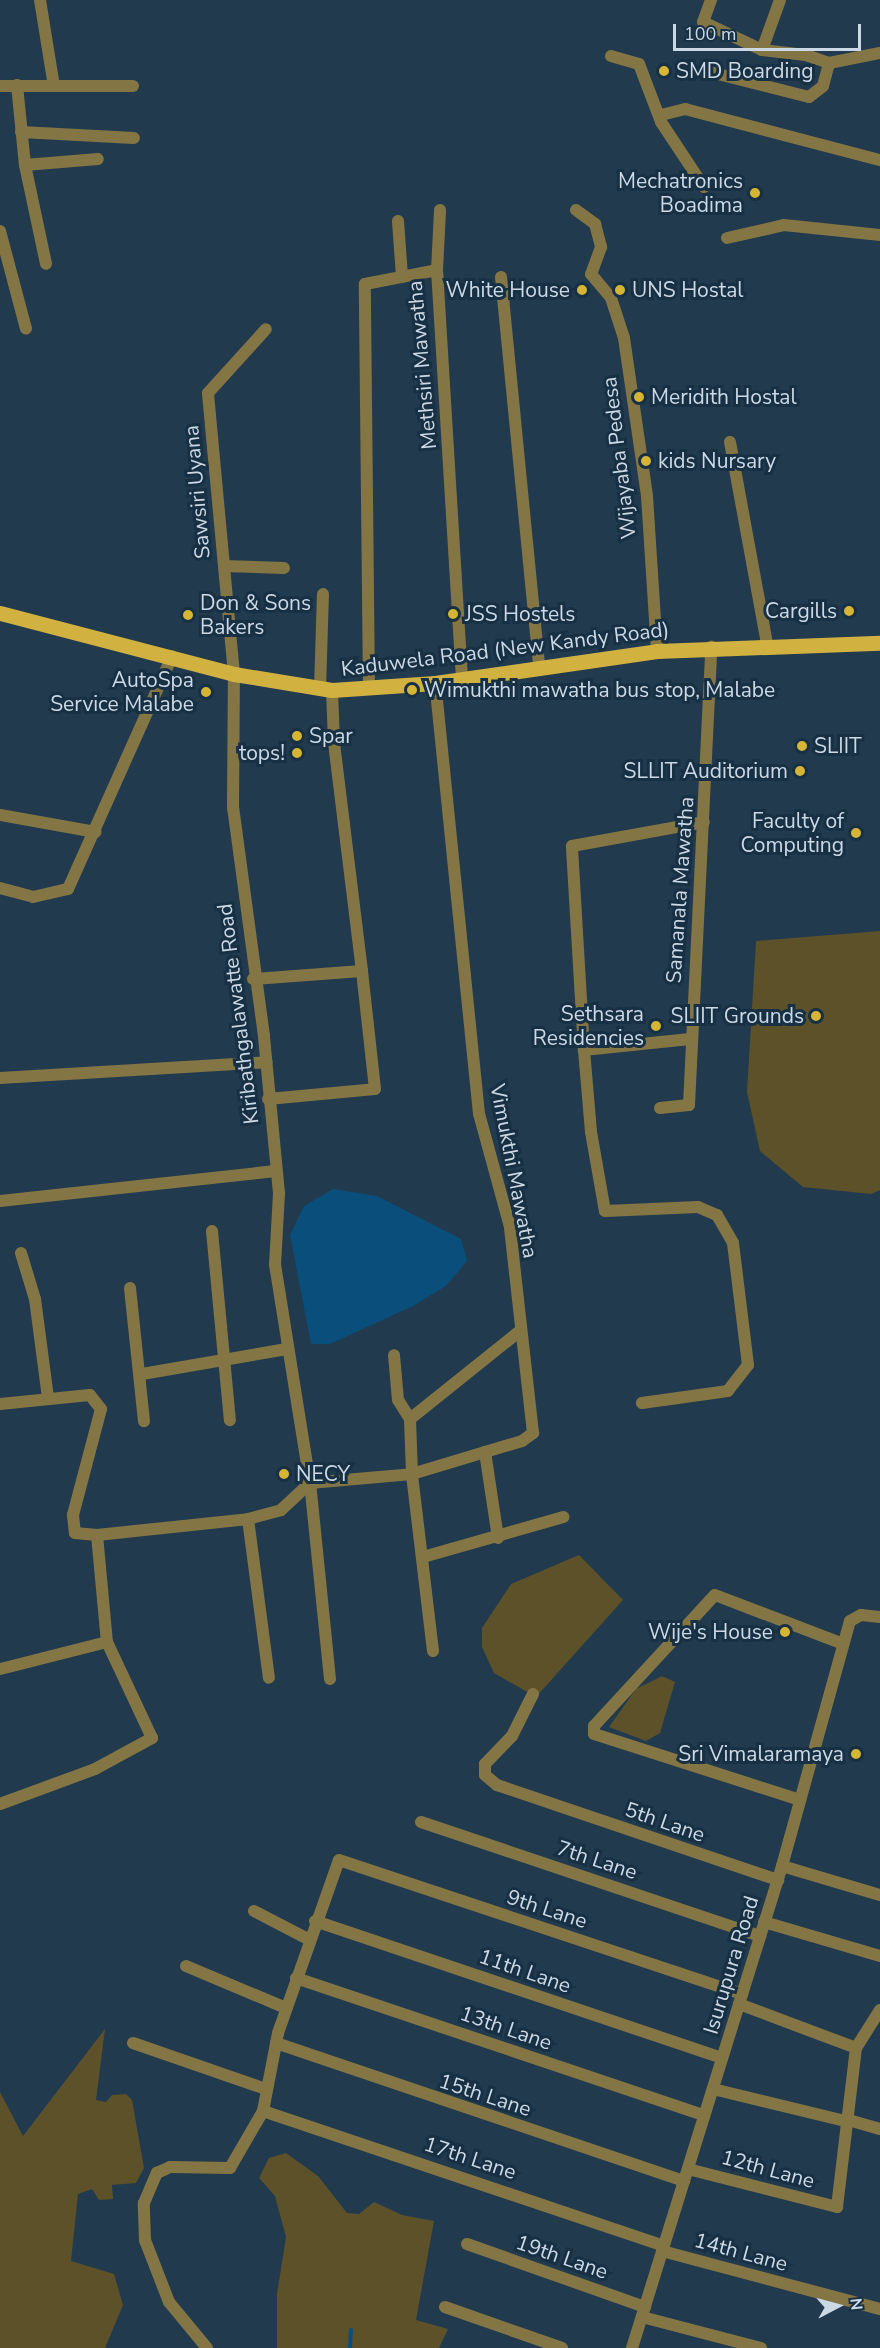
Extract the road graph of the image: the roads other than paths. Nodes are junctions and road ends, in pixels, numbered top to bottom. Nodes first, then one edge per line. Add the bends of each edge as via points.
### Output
1 (40, 0) edge
2 (711, 0) edge
3 (780, 0) edge
4 (762, 50) junction
5 (880, 53) edge
6 (611, 56) dead end
7 (829, 63) junction
8 (710, 72) dead end
9 (17, 85) junction
10 (0, 86) edge
11 (54, 86) junction
12 (133, 86) dead end
13 (661, 115) junction
14 (21, 132) junction
15 (134, 138) dead end
16 (98, 159) dead end
17 (880, 160) edge
18 (25, 165) junction
19 (704, 187) dead end
20 (440, 210) dead end
21 (576, 210) dead end
22 (398, 221) dead end
23 (0, 231) edge
24 (880, 235) edge
25 (727, 238) dead end
26 (46, 264) dead end
27 (437, 270) junction
28 (402, 277) junction
29 (501, 277) dead end
30 (266, 329) dead end
31 (26, 330) dead end
32 (730, 442) dead end
33 (224, 566) junction
34 (284, 568) dead end
35 (323, 594) dead end
36 (0, 613) edge
37 (880, 643) edge
38 (767, 644) junction
39 (711, 647) junction
40 (657, 651) junction
41 (172, 656) junction
42 (539, 665) junction
43 (234, 674) junction
44 (462, 678) junction
45 (435, 682) junction
46 (326, 689) junction
47 (369, 690) junction
48 (0, 815) edge
49 (704, 822) junction
50 (95, 832) junction
51 (0, 888) edge
52 (362, 971) junction
53 (253, 979) junction
54 (690, 1039) junction
55 (584, 1050) junction
56 (267, 1062) junction
57 (0, 1078) edge
58 (268, 1099) junction
59 (660, 1108) dead end
60 (275, 1171) junction
61 (0, 1201) edge
62 (212, 1232) dead end
63 (21, 1252) dead end
64 (130, 1288) dead end
65 (521, 1330) junction
66 (287, 1349) junction
67 (394, 1355) dead end
68 (224, 1361) junction
69 (142, 1374) junction
70 (48, 1398) junction
71 (642, 1403) dead end
72 (0, 1404) edge
73 (410, 1419) junction
74 (230, 1420) dead end
75 (144, 1421) dead end
76 (485, 1452) junction
77 (412, 1474) junction
78 (310, 1483) junction
79 (563, 1517) dead end
80 (248, 1519) junction
81 (97, 1535) junction
82 (498, 1538) junction
83 (423, 1557) junction
84 (880, 1617) edge
85 (107, 1642) junction
86 (843, 1644) junction
87 (433, 1651) dead end
88 (0, 1669) edge
89 (269, 1678) dead end
90 (330, 1679) dead end
91 (533, 1694) dead end
92 (800, 1800) junction
93 (0, 1804) edge
94 (421, 1822) dead end
95 (782, 1866) junction
96 (777, 1880) junction
97 (880, 1895) edge
98 (254, 1911) dead end
99 (315, 1921) junction
100 (764, 1922) junction
101 (760, 1936) junction
102 (308, 1939) junction
103 (880, 1956) edge
104 (186, 1966) dead end
105 (296, 1978) junction
106 (741, 1999) junction
107 (286, 2008) junction
108 (880, 2010) edge
109 (133, 2043) dead end
110 (276, 2043) junction
111 (856, 2048) junction
112 (722, 2058) junction
113 (266, 2089) junction
114 (713, 2089) junction
115 (263, 2110) junction
116 (704, 2115) junction
117 (845, 2120) junction
118 (880, 2129) edge
119 (686, 2175) junction
120 (467, 2244) dead end
121 (663, 2248) junction
122 (446, 2307) dead end
123 (880, 2309) edge
124 (644, 2312) junction
125 (207, 2348) edge
126 (562, 2348) edge
127 (632, 2348) edge
128 (761, 2348) edge

1 - 11 street
2 - 4 street via 703,22
3 - 4 street
4 - 7 street
5 - 7 street
6 - 13 street via 639,64
7 - 8 street via 822,86 809,97
9 - 10 street
9 - 11 street
9 - 14 street
11 - 12 street
13 - 17 street via 685,108
13 - 19 street via 670,138
14 - 15 street
14 - 18 street
16 - 18 street
18 - 26 street
20 - 27 street
21 - 40 street, Wijayaba Pedesa via 595,224 601,247 591,274 611,298 624,338 647,496
22 - 28 street
23 - 31 street
24 - 25 street via 784,225
27 - 28 street, Methsiri Mawatha
27 - 44 street, Methsiri Mawatha
28 - 47 street, Methsiri Mawatha via 365,284
29 - 42 street
30 - 33 street, Sawsiri Uyana via 207,393
32 - 38 street
33 - 34 street
33 - 43 street, Sawsiri Uyana
35 - 46 street
36 - 41 main road, Kaduwela Road (New Kandy Road)
37 - 38 main road, Kaduwela Road (New Kandy Road)
38 - 39 main road, Kaduwela Road (New Kandy Road)
39 - 40 main road, Kaduwela Road (New Kandy Road)
39 - 49 street, Samanala Mawatha
40 - 42 main road, Kaduwela Road (New Kandy Road)
41 - 43 main road, Kaduwela Road (New Kandy Road)
41 - 50 street
42 - 44 main road, Kaduwela Road (New Kandy Road)
43 - 46 main road, Kaduwela Road (New Kandy Road)
43 - 53 street, Kiribathgalawatte Road via 233,808
44 - 45 main road, Kaduwela Road (New Kandy Road)
45 - 47 main road, Kaduwela Road (New Kandy Road)
45 - 65 street, Vimukthi Mawatha via 479,1114 510,1227
46 - 47 main road, Kaduwela Road (New Kandy Road)
46 - 52 street
48 - 50 street
49 - 54 street, Samanala Mawatha
49 - 55 street via 572,846
50 - 51 street via 68,889 33,897
52 - 53 street
52 - 58 street via 375,1089
53 - 56 street, Kiribathgalawatte Road
54 - 55 street
54 - 59 street, Samanala Mawatha via 689,1105
55 - 71 street via 591,1132 605,1211 698,1207 717,1215 733,1243 748,1365 728,1390
56 - 57 street
56 - 58 street, Kiribathgalawatte Road
58 - 60 street, Kiribathgalawatte Road
60 - 61 street
60 - 66 street, Kiribathgalawatte Road via 275,1265
62 - 68 street
63 - 70 street via 35,1299
64 - 69 street
65 - 73 street
65 - 76 street, Vimukthi Mawatha via 532,1433
66 - 68 street
66 - 78 street, Kiribathgalawatte Road
67 - 73 street via 398,1400
68 - 69 street
68 - 74 street
69 - 75 street
70 - 72 street
70 - 81 street via 90,1395 101,1409 72,1515 75,1533
73 - 77 street
76 - 77 street, Vimukthi Mawatha
76 - 82 street
77 - 78 street, Vimukthi Mawatha
77 - 83 street
78 - 80 street via 281,1510
78 - 90 street, Kiribathgalawatte Road
79 - 82 street
80 - 81 street
80 - 89 street
81 - 85 street
82 - 83 street
83 - 87 street
84 - 86 street, Isurupura Road via 861,1615 850,1621
85 - 88 street
85 - 93 street via 152,1738 95,1769
86 - 92 street, Isurupura Road
86 - 92 street via 715,1595 594,1726 594,1734
91 - 96 street, 5th Lane via 512,1736 485,1764 485,1775 497,1785
92 - 95 street, Isurupura Road
94 - 101 street, 7th Lane
95 - 96 street, Isurupura Road
95 - 97 street
96 - 100 street, Isurupura Road
98 - 102 street
99 - 102 street
99 - 106 street, 9th Lane via 339,1860
99 - 112 street, 11th Lane
100 - 101 street, Isurupura Road
100 - 103 street
101 - 106 street, Isurupura Road
102 - 105 street
104 - 107 street
105 - 107 street
105 - 116 street, 13th Lane
106 - 111 street, 9th Lane
106 - 112 street, Isurupura Road
107 - 110 street
108 - 111 street
109 - 113 street
110 - 113 street
110 - 119 street, 15th Lane
111 - 117 street
112 - 114 street, Isurupura Road
113 - 115 street
114 - 116 street, Isurupura Road
114 - 117 street
115 - 121 street, 17th Lane
115 - 125 street via 230,2168 170,2167 157,2173 144,2203 145,2240 169,2302
116 - 119 street, Isurupura Road
117 - 118 street
117 - 119 street, 12th Lane via 837,2207
119 - 121 street, Isurupura Road
120 - 124 street, 19th Lane
121 - 123 street, 14th Lane
121 - 124 street, Isurupura Road
122 - 126 street
124 - 127 street, Isurupura Road
124 - 128 street, 19th Lane

